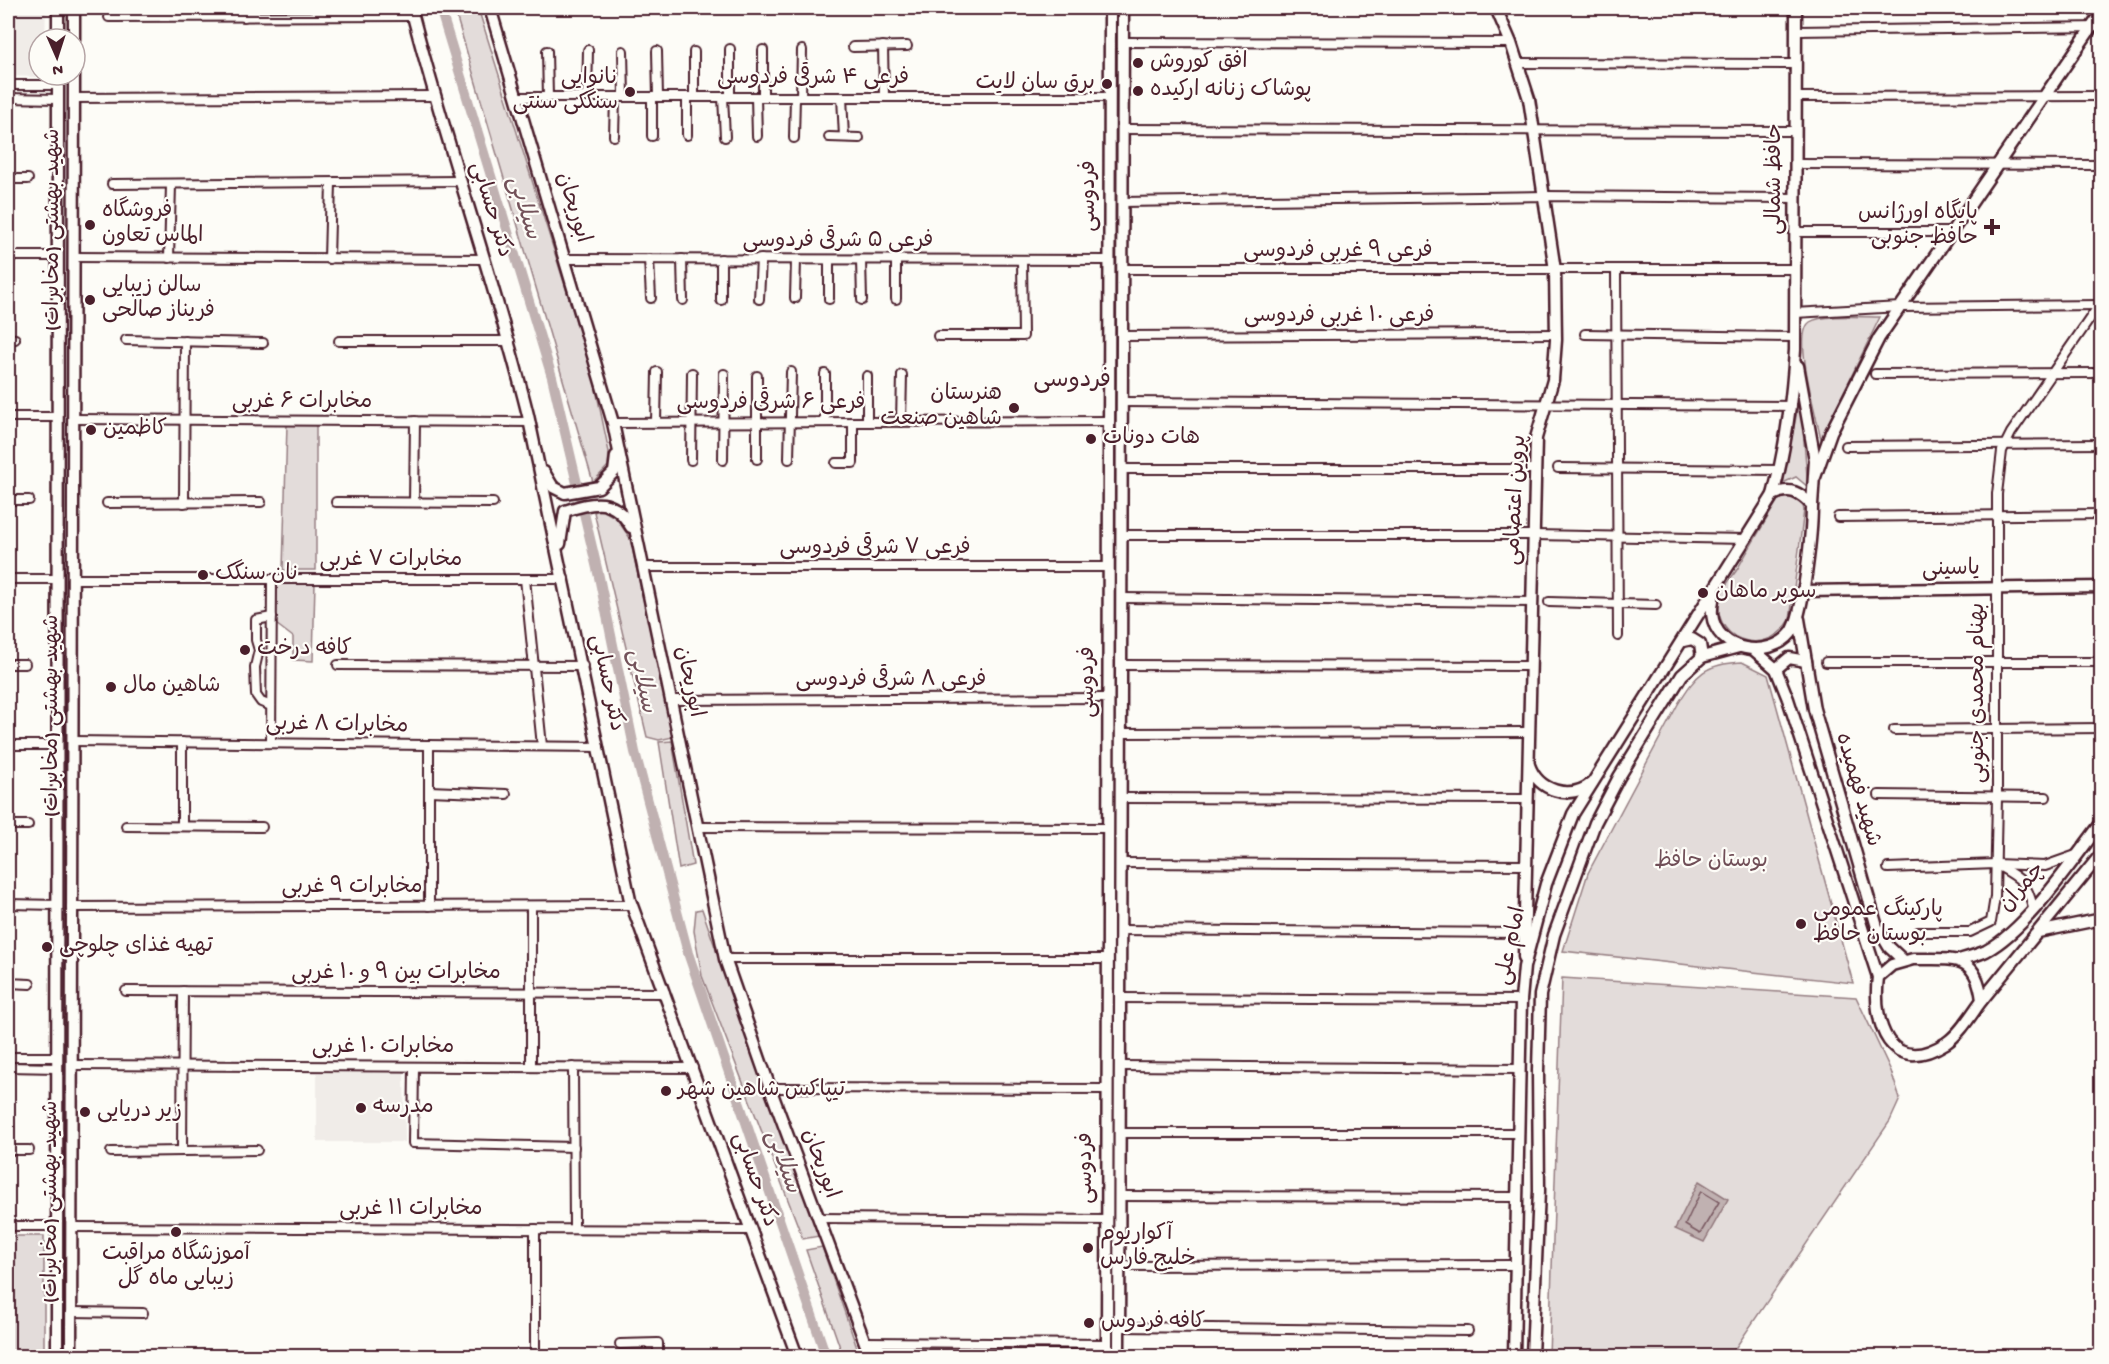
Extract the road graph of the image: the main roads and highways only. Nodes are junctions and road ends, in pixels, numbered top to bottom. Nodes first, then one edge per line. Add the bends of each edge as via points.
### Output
1 (58, 8) edge
2 (74, 8) edge
3 (490, 8) edge
4 (1110, 8) edge
5 (1123, 8) edge
6 (1496, 8) edge
7 (1796, 8) edge
8 (412, 12) edge
9 (2102, 12) edge
10 (58, 27) edge
11 (74, 27) edge
12 (2096, 27) edge
13 (57, 87) edge
14 (74, 87) edge
15 (1109, 168) junction
16 (1122, 169) junction
17 (58, 320) junction
18 (73, 320) junction
19 (1795, 350) junction
20 (618, 445) junction
21 (538, 462) junction
22 (1815, 477) junction
23 (1773, 495) junction
24 (1812, 505) junction
25 (636, 535) junction
26 (1746, 539) joint
27 (559, 554) junction
28 (2102, 587) edge
29 (1714, 591) junction
30 (1802, 591) junction
31 (1799, 619) junction
32 (1683, 641) junction
33 (1739, 647) junction
34 (1754, 650) junction
35 (1702, 657) junction
36 (1806, 661) junction
37 (1776, 669) junction
38 (1527, 758) junction
39 (1596, 779) junction
40 (2102, 822) edge
41 (2100, 856) edge
42 (58, 878) junction
43 (71, 879) junction
44 (2102, 919) edge
45 (2038, 932) junction
46 (57, 934) junction
47 (71, 937) junction
48 (1959, 960) junction
49 (1904, 961) junction
50 (1524, 967) junction
51 (1878, 977) junction
52 (1982, 1000) junction
53 (1107, 1039) junction
54 (1120, 1040) junction
55 (1538, 1144) junction
56 (1517, 1146) junction
57 (1518, 1182) junction
58 (1539, 1191) junction
59 (57, 1312) junction
60 (71, 1312) junction
61 (57, 1356) edge
62 (71, 1356) edge
63 (797, 1356) edge
64 (870, 1356) edge
65 (1107, 1356) edge
66 (1119, 1356) edge
67 (1514, 1356) edge
68 (1532, 1356) edge

1 - 10 main road
2 - 11 main road
3 - 20 main road, ابوریحان via 567,259
4 - 15 main road, فردوسی
5 - 16 main road, فردوسی
6 - 38 main road, پروین اعتصامی via 1529,99 1555,270 1553,380 1536,438
7 - 19 main road, حافظ شمالی
8 - 21 main road, دکتر حسابی via 510,341
9 - 12 main road
12 - 22 main road via 2040,97 1879,338 1831,432
13 - 17 main road, شهید بهشتی (مخابرات)
14 - 18 main road, شهید بهشتی (مخابرات)
15 - 16 main road
15 - 53 main road, فردوسی
16 - 54 main road, فردوسی
17 - 18 main road
17 - 42 main road, شهید بهشتی (مخابرات)
18 - 43 main road, شهید بهشتی (مخابرات)
19 - 22 main road, حافظ شمالی
19 - 23 main road, حافظ شمالی via 1792,406
20 - 21 main road via 614,472 601,486 569,494 550,483
20 - 25 main road, ابوریحان
21 - 27 main road, دکتر حسابی
22 - 24 main road, حافظ شمالی
23 - 24 main road via 1794,491
23 - 26 main road, حافظ شمالی
24 - 30 main road, حافظ شمالی
25 - 27 main road via 623,512 604,503 565,511
25 - 64 main road, ابوریحان via 725,959
26 - 29 main road, امام علی
27 - 63 main road, دکتر حسابی via 632,905
28 - 30 main road, یاسینی
29 - 32 main road, امام علی
29 - 33 main road via 1712,614 1717,628
30 - 31 main road, شهید فهمیده
31 - 34 main road via 1782,642
31 - 36 main road, شهید فهمیده
32 - 35 main road via 1692,639 1700,644
32 - 39 main road, امام علی
33 - 34 main road
33 - 35 main road, امام علی
34 - 37 main road, شهید فهمیده
35 - 55 main road, امام علی via 1682,675 1594,823 1554,935 1540,995
36 - 37 main road via 1789,658
36 - 49 main road, شهید فهمیده via 1814,710 1877,927 1889,947
37 - 51 main road, شهید فهمیده
38 - 39 main road via 1533,775 1552,790 1576,791
38 - 50 main road, پروین اعتصامی
39 - 50 main road, امام علی via 1573,814 1546,884
40 - 48 main road, چمران via 2007,936 1986,951
41 - 45 main road, چمران
42 - 43 main road
42 - 46 main road, شهید بهشتی (مخابرات)
43 - 47 main road, شهید بهشتی (مخابرات)
44 - 45 main road
45 - 52 main road, چمران
46 - 47 main road
46 - 59 main road, شهید بهشتی (مخابرات)
47 - 60 main road, شهید بهشتی (مخابرات)
48 - 49 main road
48 - 52 main road via 1971,966 1979,978
49 - 51 main road
50 - 56 main road, امام علی
51 - 52 main road via 1875,1000 1891,1046 1900,1053 1925,1053 1948,1042
53 - 54 main road
53 - 65 main road, فردوسی
54 - 66 main road, فردوسی
55 - 56 main road via 1531,1156 1522,1156
55 - 58 main road, امام علی
56 - 57 main road, امام علی
57 - 58 main road via 1528,1177
57 - 67 main road, امام علی
58 - 68 main road, امام علی
59 - 60 main road
59 - 61 main road, شهید بهشتی (مخابرات)
60 - 62 main road, شهید بهشتی (مخابرات)

